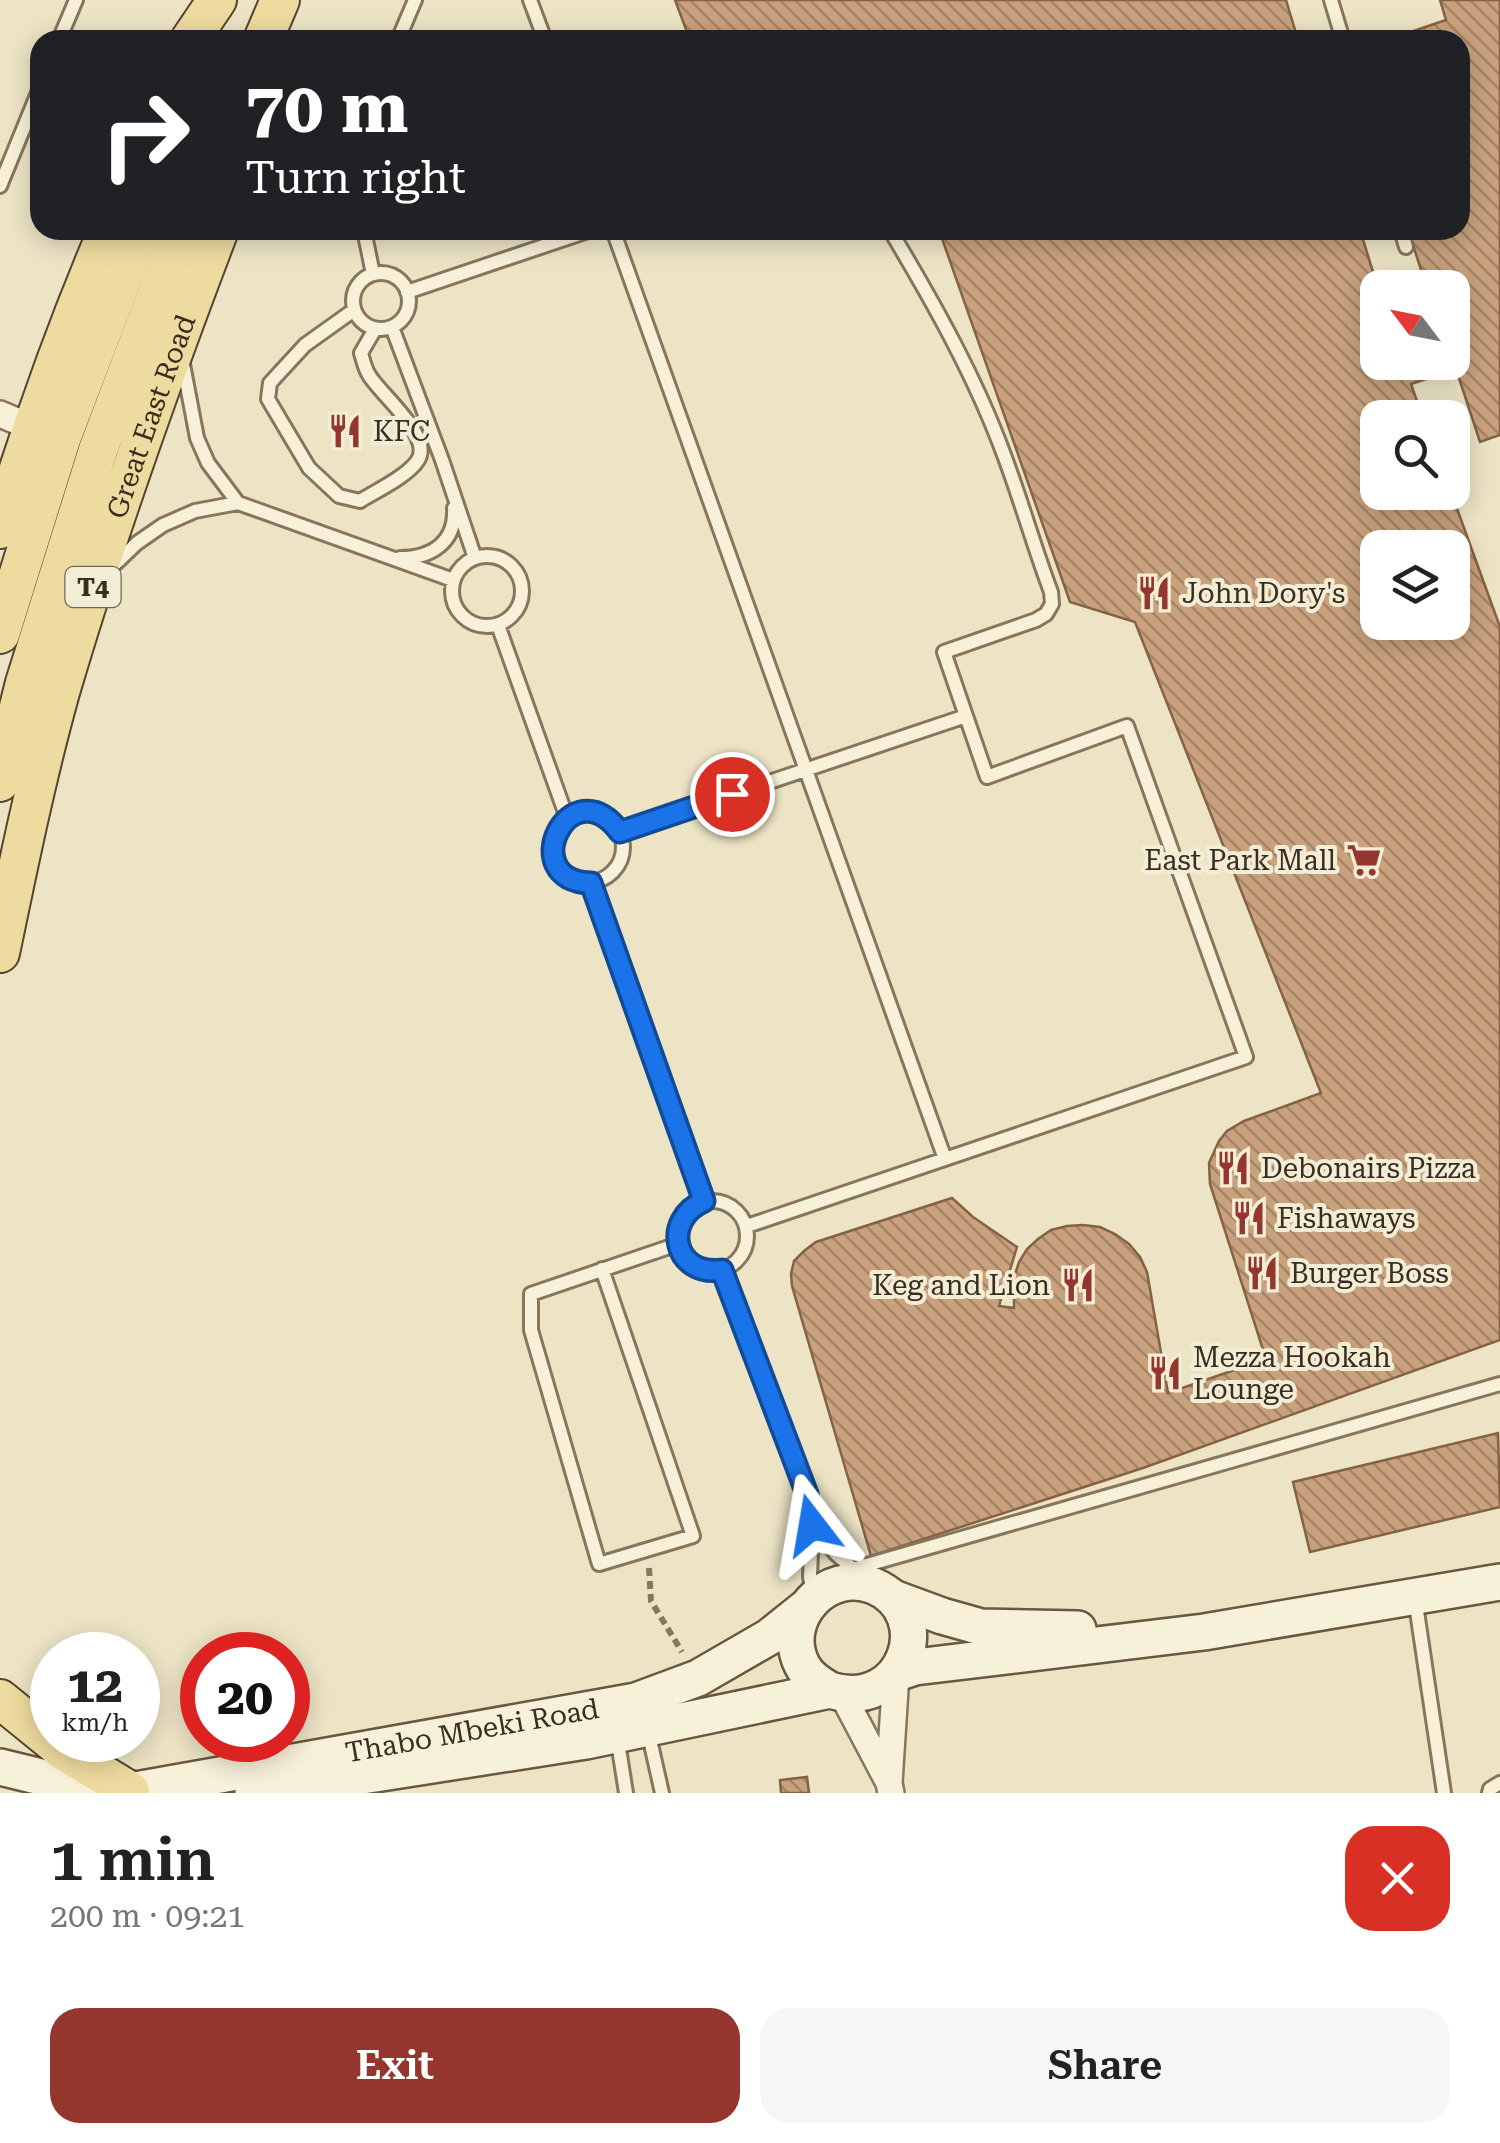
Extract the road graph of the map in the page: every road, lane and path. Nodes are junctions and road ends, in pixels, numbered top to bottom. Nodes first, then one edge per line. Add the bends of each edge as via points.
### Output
1 (76, 0) edge
2 (217, 0) edge
3 (233, 0) edge
4 (280, 0) edge
5 (292, 0) edge
6 (415, 0) edge
7 (530, 0) edge
8 (1331, 0) edge
9 (63, 30) edge
10 (197, 30) edge
11 (221, 30) edge
12 (267, 30) edge
13 (286, 30) edge
14 (402, 30) edge
15 (541, 30) edge
16 (1340, 30) edge
17 (30, 112) edge
18 (0, 186) edge
19 (103, 240) edge
20 (137, 240) edge
21 (177, 240) edge
22 (215, 240) edge
23 (366, 240) edge
24 (562, 240) edge
25 (617, 240) edge
26 (896, 240) edge
27 (1404, 240) edge
28 (1406, 247) dead end
29 (373, 274) junction
30 (408, 292) junction
31 (354, 310) junction
32 (392, 327) junction
33 (375, 329) junction
34 (178, 337) junction
35 (16, 420) edge
36 (454, 498) junction
37 (238, 503) junction
38 (0, 528) edge
39 (393, 558) junction
40 (474, 558) junction
41 (453, 580) junction
42 (94, 583) junction
43 (498, 625) junction
44 (0, 634) edge
45 (966, 716) junction
46 (806, 768) junction
47 (0, 782) edge
48 (567, 818) junction
49 (620, 832) junction
50 (591, 883) junction
51 (0, 953) edge
52 (945, 1159) junction
53 (704, 1201) junction
54 (746, 1226) junction
55 (678, 1244) junction
56 (602, 1270) junction
57 (722, 1270) junction
58 (1500, 1384) edge
59 (812, 1525) junction
60 (648, 1549) junction
61 (1500, 1582) edge
62 (873, 1585) junction
63 (1414, 1595) junction
64 (809, 1603) junction
65 (1204, 1632) junction
66 (896, 1674) junction
67 (698, 1678) junction
68 (836, 1692) junction
69 (0, 1700) edge
70 (632, 1731) junction
71 (0, 1767) edge
72 (1500, 1783) edge
73 (890, 1788) edge
74 (130, 1791) edge
75 (253, 1793) edge
76 (626, 1793) edge
77 (662, 1793) edge
78 (1444, 1793) edge
79 (1489, 1793) edge

1 - 9 lane
2 - 10 main road
3 - 11 main road
4 - 12 main road
5 - 13 main road
6 - 14 lane
7 - 15 lane
8 - 16 lane
17 - 18 lane
19 - 35 main road
20 - 44 main road via 61,439
21 - 47 main road, Great East Road / T4 via 98,450
22 - 34 main road, Great East Road / T4
23 - 29 lane
24 - 30 lane
25 - 46 lane
26 - 45 lane via 1004,453 1051,592 1052,604 1036,620 944,652
27 - 28 lane
29 - 30 lane via 400,280
29 - 31 lane via 353,295
30 - 32 lane via 409,306
31 - 33 lane
31 - 33 lane via 270,383 268,399 309,468 339,496 360,501 406,471 422,449 368,374 361,353
32 - 33 lane
32 - 36 lane
34 - 37 lane via 197,438
34 - 42 main road, Great East Road / T4
35 - 38 main road
36 - 39 lane via 454,523 442,545 419,558
36 - 40 lane
37 - 39 lane
37 - 42 lane via 163,525
39 - 41 lane
40 - 41 lane
40 - 43 lane via 510,564 521,585 517,610
41 - 43 lane via 453,602 466,620
42 - 51 main road, Great East Road / T4 via 60,696
43 - 48 lane
45 - 46 lane
45 - 52 lane via 987,776 1127,726 1246,1057
46 - 49 lane
46 - 52 lane
48 - 49 lane via 603,815
48 - 50 lane via 554,834 553,855 562,873
49 - 50 lane via 622,859 615,871
50 - 53 lane
52 - 54 lane
53 - 54 lane via 730,1205
53 - 55 lane via 686,1213
54 - 57 lane via 746,1248
55 - 56 lane
55 - 57 lane via 694,1266
56 - 60 lane via 693,1536
56 - 60 lane via 531,1294 532,1330 600,1564
57 - 59 lane via 807,1494
58 - 62 lane
59 - 62 lane
59 - 64 lane
60 - 67 path via 651,1602
61 - 63 main road, Thabo Mbeki Road
62 - 64 main road, Thabo Mbeki Road via 832,1586
62 - 65 main road, Thabo Mbeki Road via 981,1627
62 - 66 main road via 902,1612 907,1627 905,1658
63 - 65 main road, Thabo Mbeki Road
63 - 78 lane
64 - 67 main road, Thabo Mbeki Road via 769,1637
64 - 68 main road via 797,1627 802,1665
65 - 66 main road, Thabo Mbeki Road
66 - 68 main road, Thabo Mbeki Road via 862,1694
66 - 73 street
67 - 74 main road, Thabo Mbeki Road via 636,1701
68 - 70 main road, Thabo Mbeki Road
68 - 73 street
69 - 74 main road via 64,1751
70 - 75 main road, Thabo Mbeki Road
70 - 76 lane
70 - 77 lane
71 - 74 main road, Thabo Mbeki Road via 82,1788
72 - 79 lane

